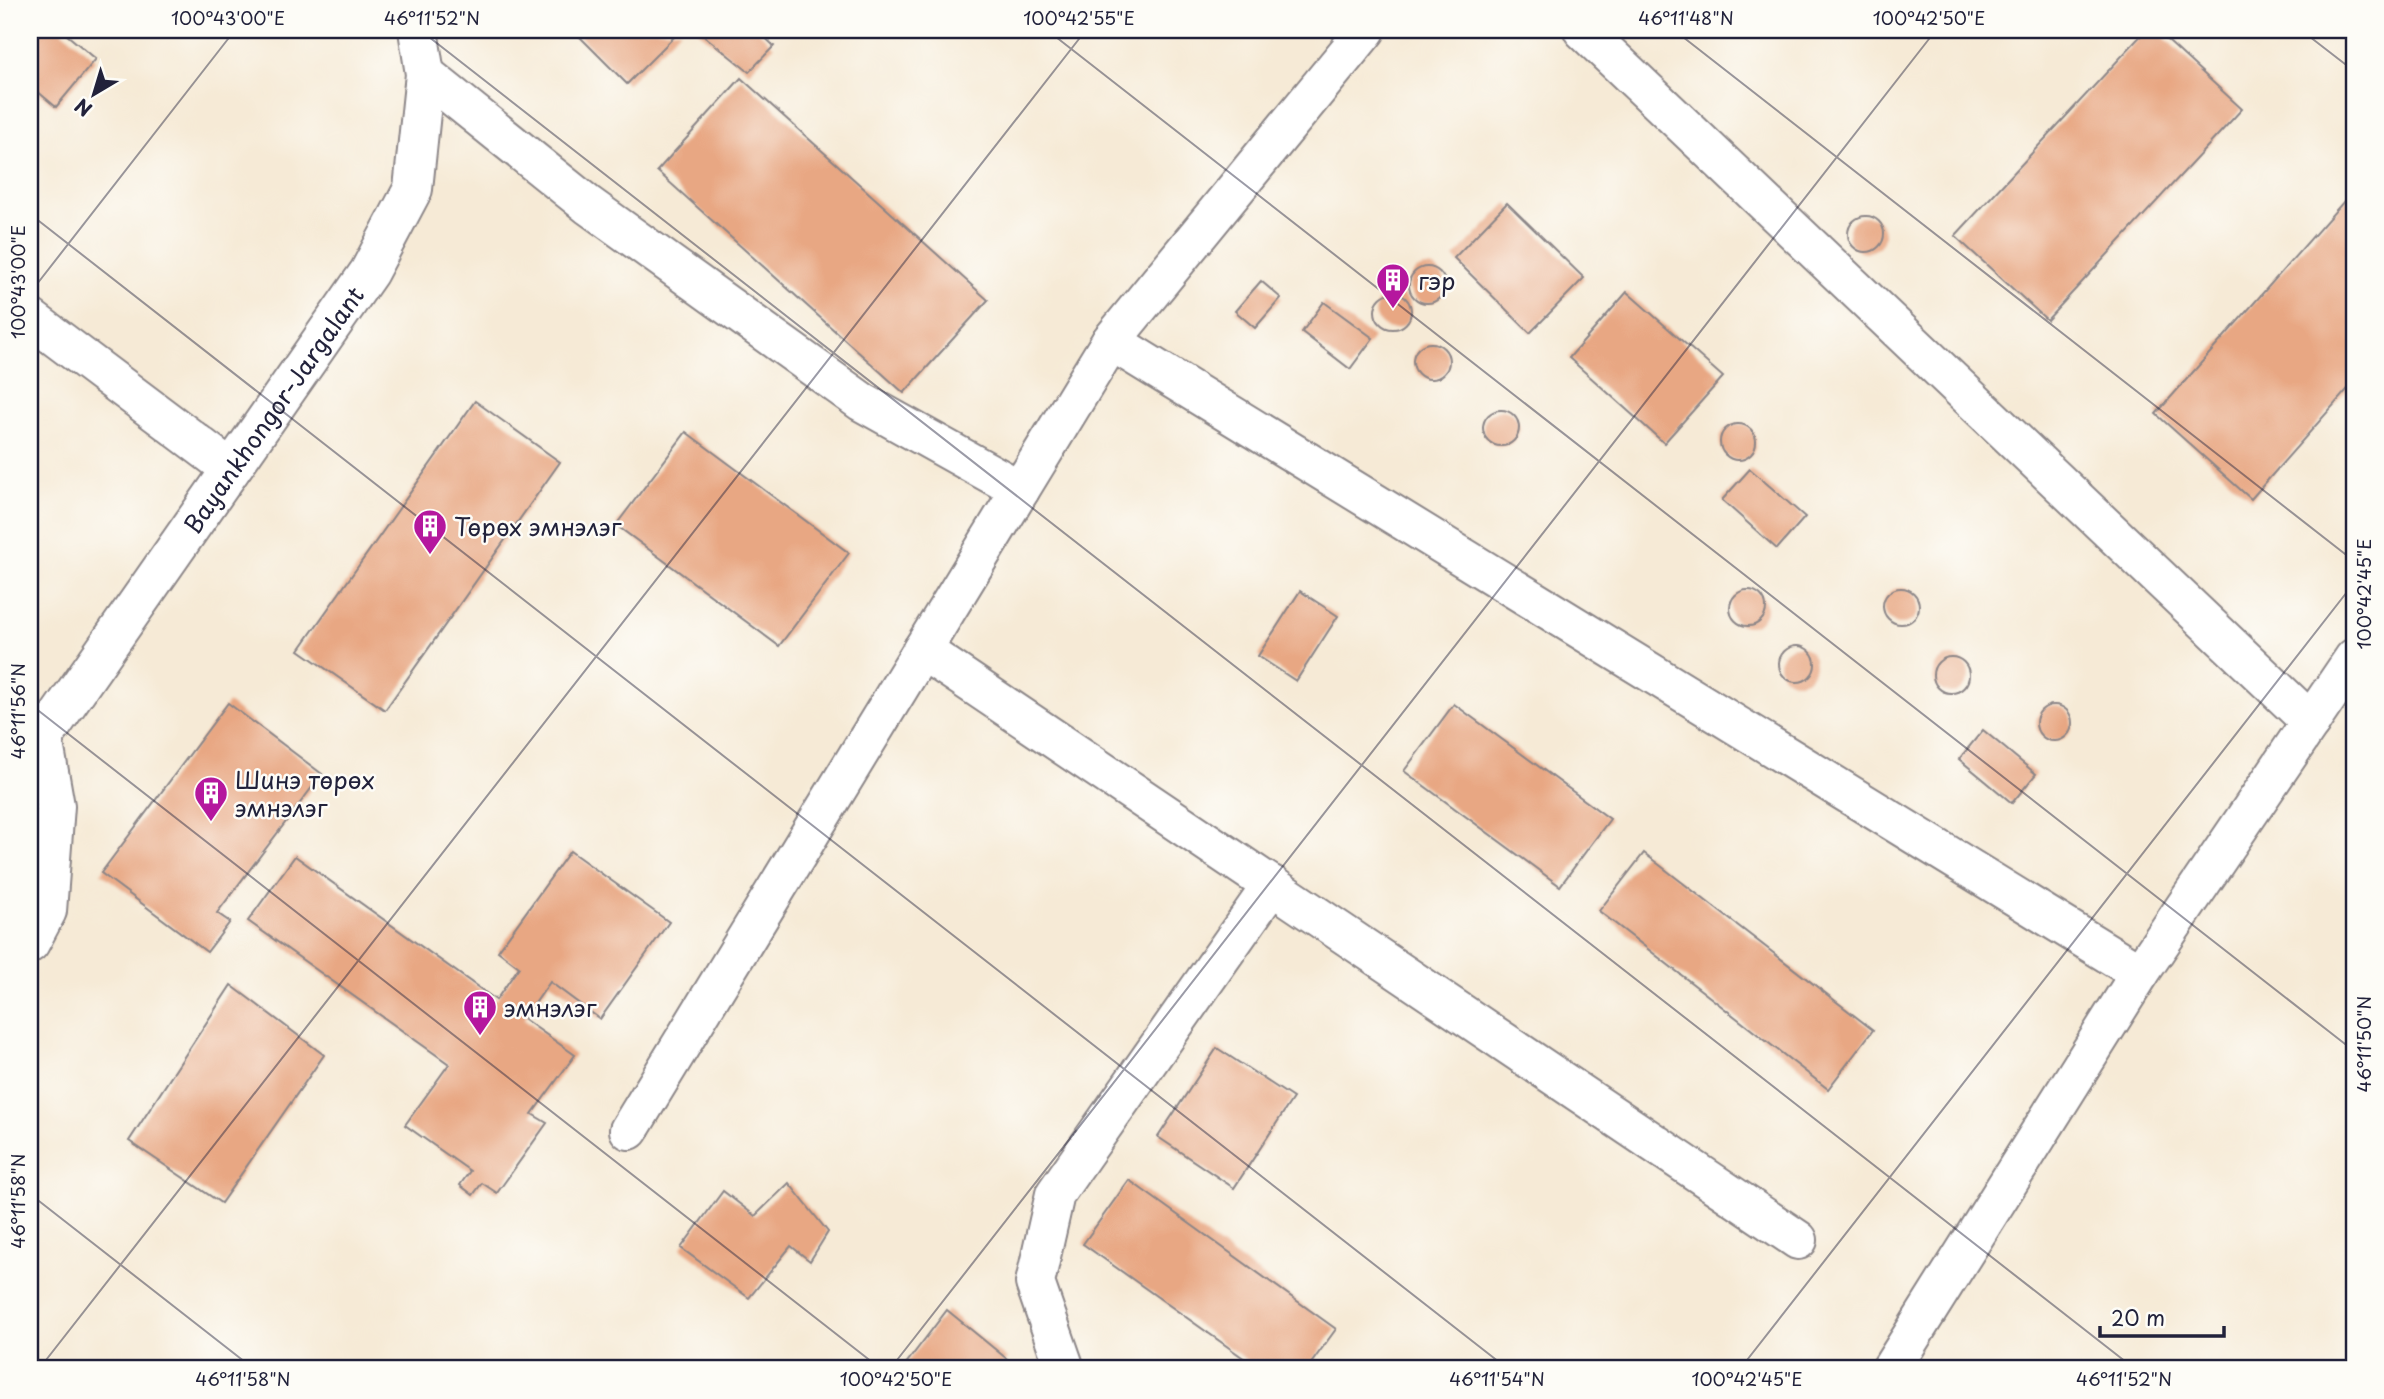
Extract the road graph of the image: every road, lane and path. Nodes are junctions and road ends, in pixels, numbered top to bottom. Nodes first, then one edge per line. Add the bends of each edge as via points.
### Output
1 (418, 30) edge
2 (1366, 30) edge
3 (1583, 30) edge
4 (425, 74) junction
5 (30, 318) edge
6 (1111, 341) junction
7 (231, 469) junction
8 (1020, 490) junction
9 (922, 649) junction
10 (2354, 658) edge
11 (2311, 722) junction
12 (36, 747) edge
13 (1272, 885) junction
14 (30, 943) edge
15 (2140, 973) junction
16 (629, 1130) dead end
17 (1798, 1240) dead end
18 (1065, 1369) edge
19 (1891, 1369) edge

1 - 4 street, Bayankhongor-Jargalant
2 - 6 street
3 - 11 street
4 - 7 street, Bayankhongor-Jargalant via 413,189 369,272
4 - 8 street via 588,205 862,402
5 - 7 street
6 - 8 street
6 - 15 street
7 - 12 street, Bayankhongor-Jargalant
8 - 9 street
9 - 13 street
9 - 16 street
10 - 11 street
11 - 15 street
12 - 14 street via 55,806 47,911
13 - 17 street
13 - 18 street via 1055,1194 1035,1283
15 - 19 street

